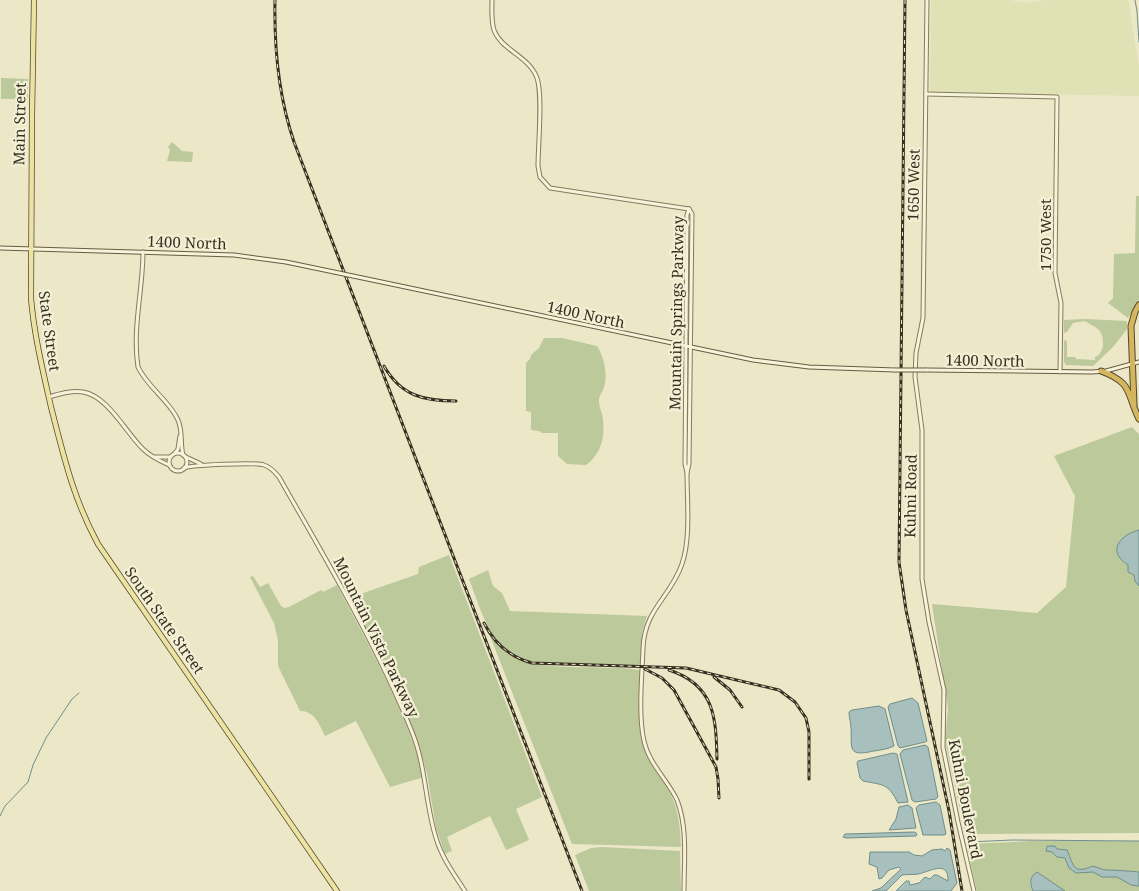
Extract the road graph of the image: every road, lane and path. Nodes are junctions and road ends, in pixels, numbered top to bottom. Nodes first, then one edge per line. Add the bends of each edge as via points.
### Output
1 (34, 0) edge
2 (492, 0) edge
3 (927, 0) edge
4 (926, 94) junction
5 (689, 209) junction
6 (0, 248) edge
7 (31, 248) junction
8 (143, 252) junction
9 (1139, 305) edge
10 (686, 346) junction
11 (691, 347) junction
12 (1139, 362) edge
13 (1132, 363) junction
14 (915, 369) joint
15 (1060, 372) junction
16 (1101, 372) junction
17 (49, 397) junction
18 (1134, 405) junction
19 (54, 417) joint
20 (1139, 419) edge
21 (180, 436) junction
22 (175, 453) junction
23 (184, 456) junction
24 (153, 457) junction
25 (170, 457) junction
26 (169, 465) junction
27 (201, 465) junction
28 (184, 468) junction
29 (687, 473) junction
30 (929, 622) joint
31 (337, 891) edge
32 (465, 891) edge
33 (684, 891) edge
34 (974, 891) edge

1 - 7 main road, Main Street
2 - 5 street via 496,34 523,58 537,78 540,94 538,166 540,176 550,188
3 - 4 street, 1650 West
4 - 14 street, 1650 West via 923,318
4 - 15 street, 1750 West via 1057,97 1055,273 1061,303
5 - 10 street, Mountain Springs Parkway
5 - 11 street, Mountain Springs Parkway via 692,214
6 - 7 street, 1400 North
7 - 8 street, 1400 North
7 - 17 main road, State Street via 33,319
8 - 10 street, 1400 North, bridge via 234,255 283,262
8 - 21 street via 138,305 138,367 175,415
9 - 13 highway via 1132,326
10 - 11 street, 1400 North
10 - 29 street, Mountain Springs Parkway
11 - 15 street, 1400 North, bridge via 788,365 835,369
11 - 29 street, Mountain Springs Parkway
12 - 13 street, 1400 North
13 - 16 street, 1400 North
13 - 18 highway
14 - 30 street, Kuhni Road via 922,430 922,579
15 - 16 street, 1400 North
16 - 18 highway via 1124,384
17 - 19 main road, State Street
17 - 24 street via 74,391 94,395
18 - 20 highway
19 - 31 main road, South State Street via 78,505 98,544
21 - 22 street
21 - 23 street
22 - 23 street
22 - 25 street
23 - 27 street, Mountain Vista Parkway
23 - 28 street via 187,463
24 - 25 street
24 - 26 street
25 - 26 street
26 - 28 street via 176,471
27 - 28 street, Mountain Vista Parkway
27 - 32 street, Mountain Vista Parkway via 263,464 280,476 328,561 397,698 422,762 436,838 447,864
29 - 33 street via 684,555 677,576 651,614 645,630 642,730 649,756 681,812
30 - 34 street, Kuhni Boulevard via 944,690 943,747

